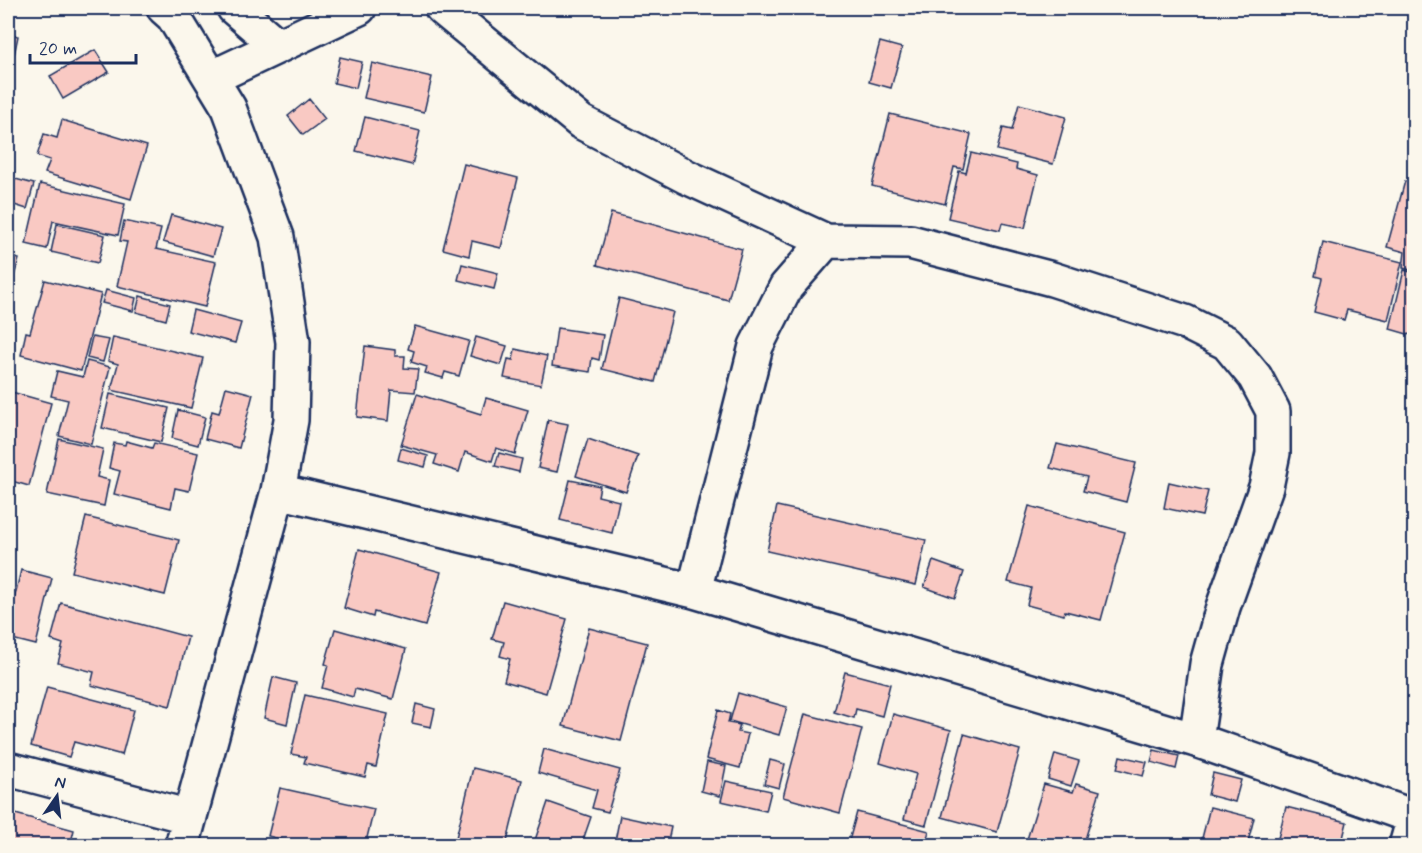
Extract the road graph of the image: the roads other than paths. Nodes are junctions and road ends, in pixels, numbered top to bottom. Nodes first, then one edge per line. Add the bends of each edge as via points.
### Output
1 (164, 8) edge
2 (234, 8) edge
3 (359, 8) edge
4 (442, 8) edge
5 (278, 46) junction
6 (211, 78) junction
7 (826, 241) junction
8 (278, 491) junction
9 (694, 591) junction
10 (1196, 740) junction
11 (8, 770) edge
12 (1414, 817) edge
13 (186, 831) edge
14 (1406, 846) edge

1 - 6 street
2 - 5 street
3 - 5 street
4 - 7 street via 581,122 687,177
5 - 6 street
6 - 8 street via 229,108 277,237 293,342 291,420
7 - 9 street via 786,287 756,346
7 - 10 street via 910,242 1052,279 1195,327 1227,343 1255,377 1273,411 1273,453 1266,487 1207,664
8 - 9 street
8 - 13 street
9 - 10 street
10 - 12 street
11 - 13 street
12 - 14 street

